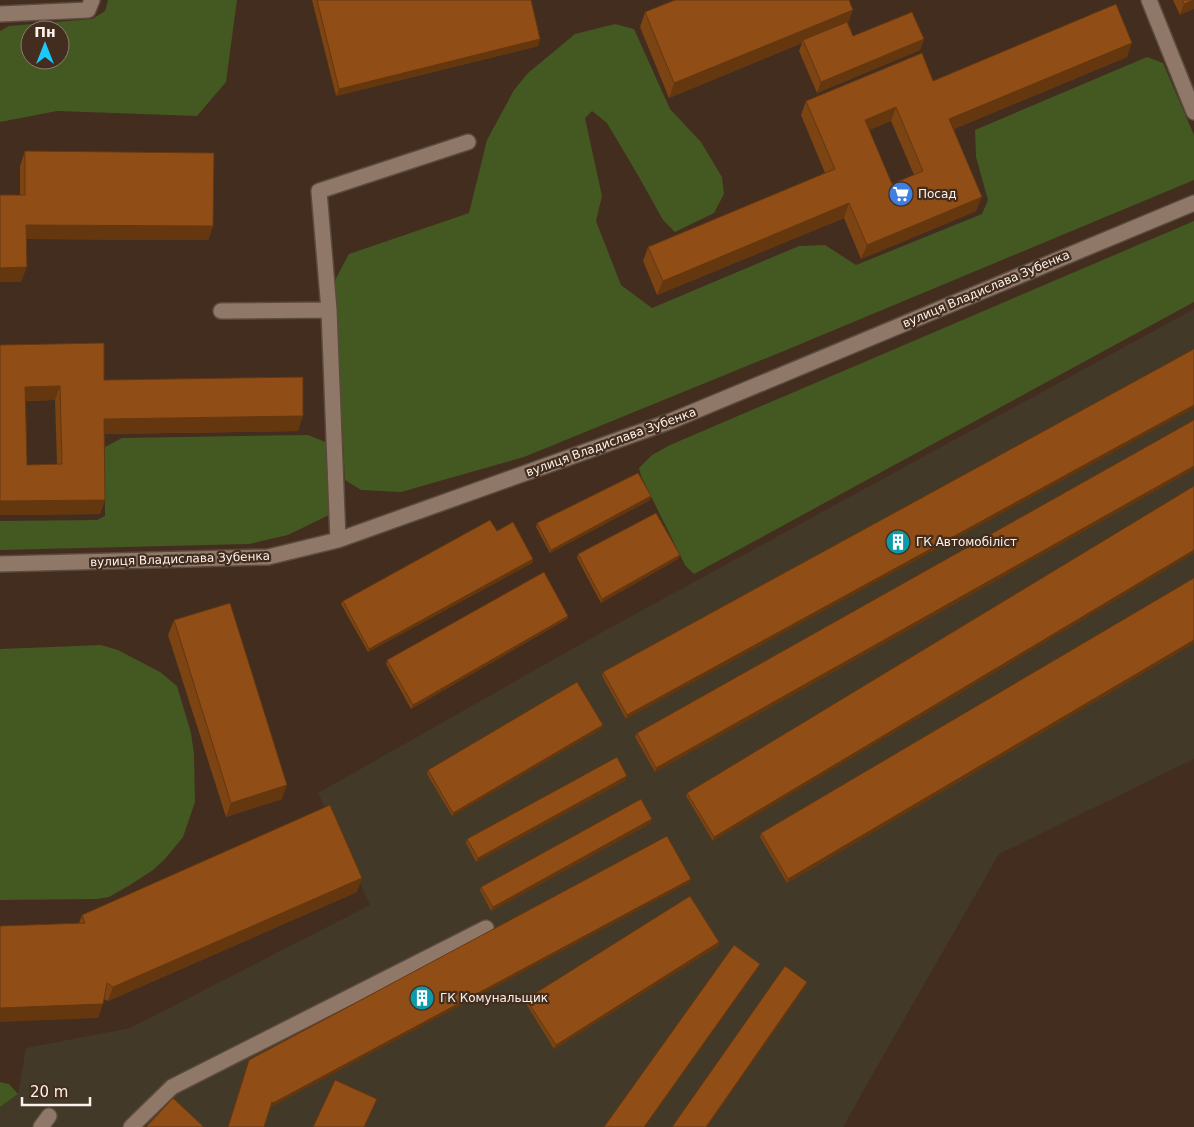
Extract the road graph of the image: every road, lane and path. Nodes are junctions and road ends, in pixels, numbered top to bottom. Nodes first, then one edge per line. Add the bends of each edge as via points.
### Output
1 (92, 0) edge
2 (1149, 0) edge
3 (0, 14) edge
4 (1194, 112) edge
5 (468, 142) dead end
6 (1194, 202) edge
7 (329, 310) junction
8 (221, 312) dead end
9 (338, 540) junction
10 (0, 564) edge
11 (486, 928) dead end
12 (131, 1127) edge

1 - 3 street via 88,10
2 - 4 street
5 - 7 street via 319,192
6 - 9 street, вулиця Владислава Зубенка via 671,421
7 - 8 street
7 - 9 street
9 - 10 street, вулиця Владислава Зубенка via 268,558
11 - 12 street via 172,1087

